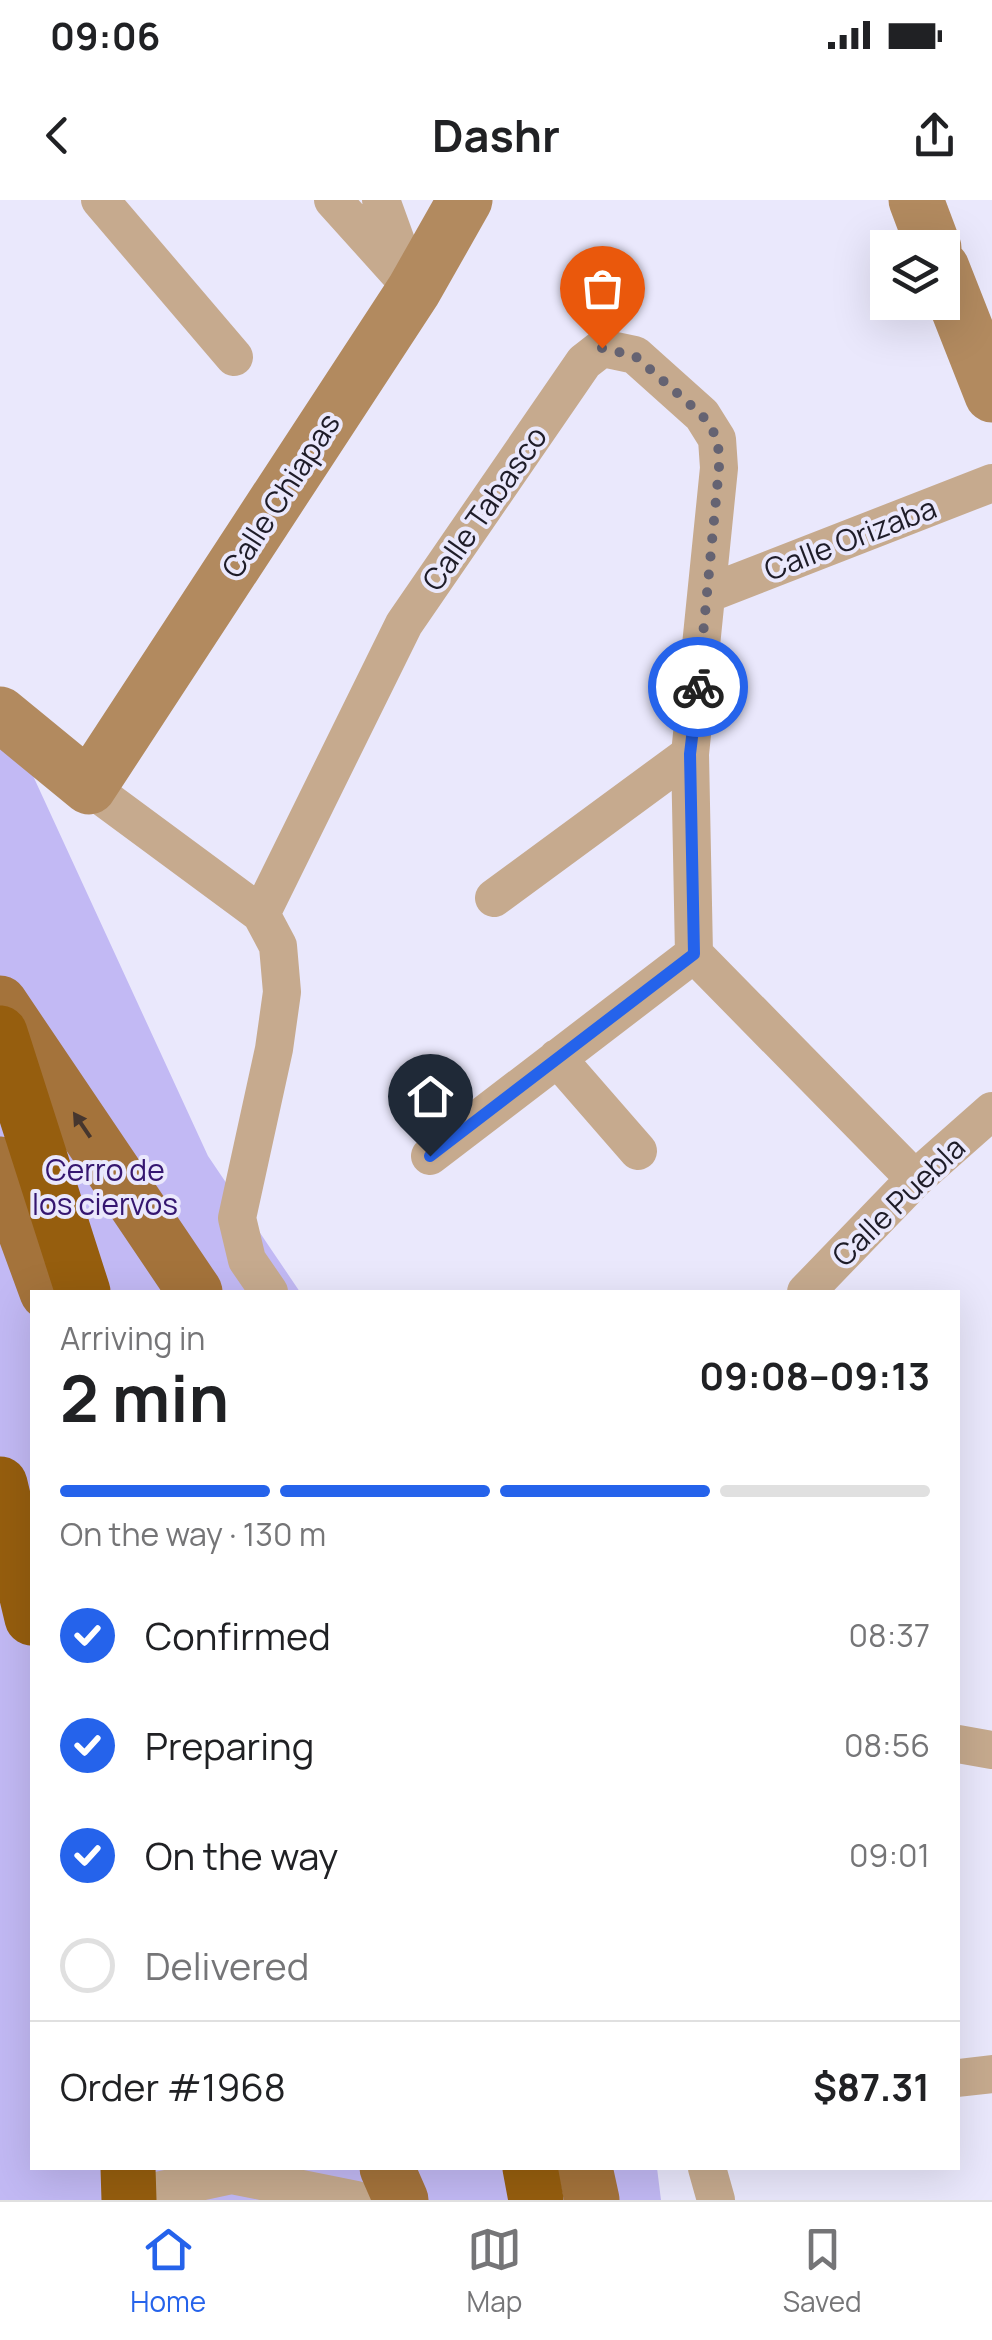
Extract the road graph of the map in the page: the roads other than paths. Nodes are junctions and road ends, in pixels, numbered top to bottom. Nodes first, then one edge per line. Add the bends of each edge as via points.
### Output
1 (100, 200) edge
2 (333, 200) edge
3 (381, 200) edge
4 (466, 200) edge
5 (916, 200) edge
6 (927, 230) edge
7 (414, 290) junction
8 (960, 314) edge
9 (234, 358) dead end
10 (992, 395) edge
11 (992, 482) edge
12 (708, 594) junction
13 (0, 714) edge
14 (690, 754) junction
15 (89, 787) junction
16 (494, 898) dead end
17 (261, 914) junction
18 (694, 954) junction
19 (0, 1003) edge
20 (0, 1033) edge
21 (557, 1058) junction
22 (992, 1111) edge
23 (638, 1151) dead end
24 (430, 1156) dead end
25 (0, 1164) edge
26 (915, 1180) junction
27 (46, 1290) edge
28 (82, 1290) edge
29 (194, 1290) edge
30 (269, 1290) edge
31 (808, 1290) edge
32 (0, 1484) edge
33 (30, 1610) edge
34 (960, 1744) edge
35 (992, 1750) edge
36 (992, 2074) edge
37 (960, 2078) edge
38 (95, 2170) edge
39 (388, 2170) edge
40 (530, 2170) edge
41 (585, 2170) edge
42 (708, 2170) edge
43 (235, 2171) edge
44 (139, 2186) edge
45 (96, 2200) edge
46 (356, 2200) edge
47 (401, 2200) edge
48 (536, 2200) edge
49 (592, 2200) edge
50 (716, 2200) edge

1 - 9 street
2 - 7 street
3 - 7 street
4 - 7 street, Calle Chiapas
5 - 6 street
7 - 15 street, Calle Chiapas
8 - 10 street
11 - 12 street, Calle Orizaba
12 - 14 street, Calle Tabasco
12 - 17 street, Calle Tabasco via 718,439 702,415 635,356 602,348 584,362 404,624
13 - 15 street
14 - 16 street
14 - 18 street, Calle Tabasco
15 - 17 street
17 - 30 street via 278,946 282,992 238,1218 247,1260
18 - 21 street
18 - 26 street
29 -> 19 main road
20 - 28 highway
21 - 23 street
21 - 24 street
22 - 26 street, Calle Puebla
25 - 27 main road
26 - 31 street, Calle Puebla
32 - 33 highway
34 - 35 street
36 - 37 street
38 - 45 highway
39 - 47 main road
40 - 48 highway
41 - 49 main road
42 - 50 street
43 - 44 street
43 - 46 street

